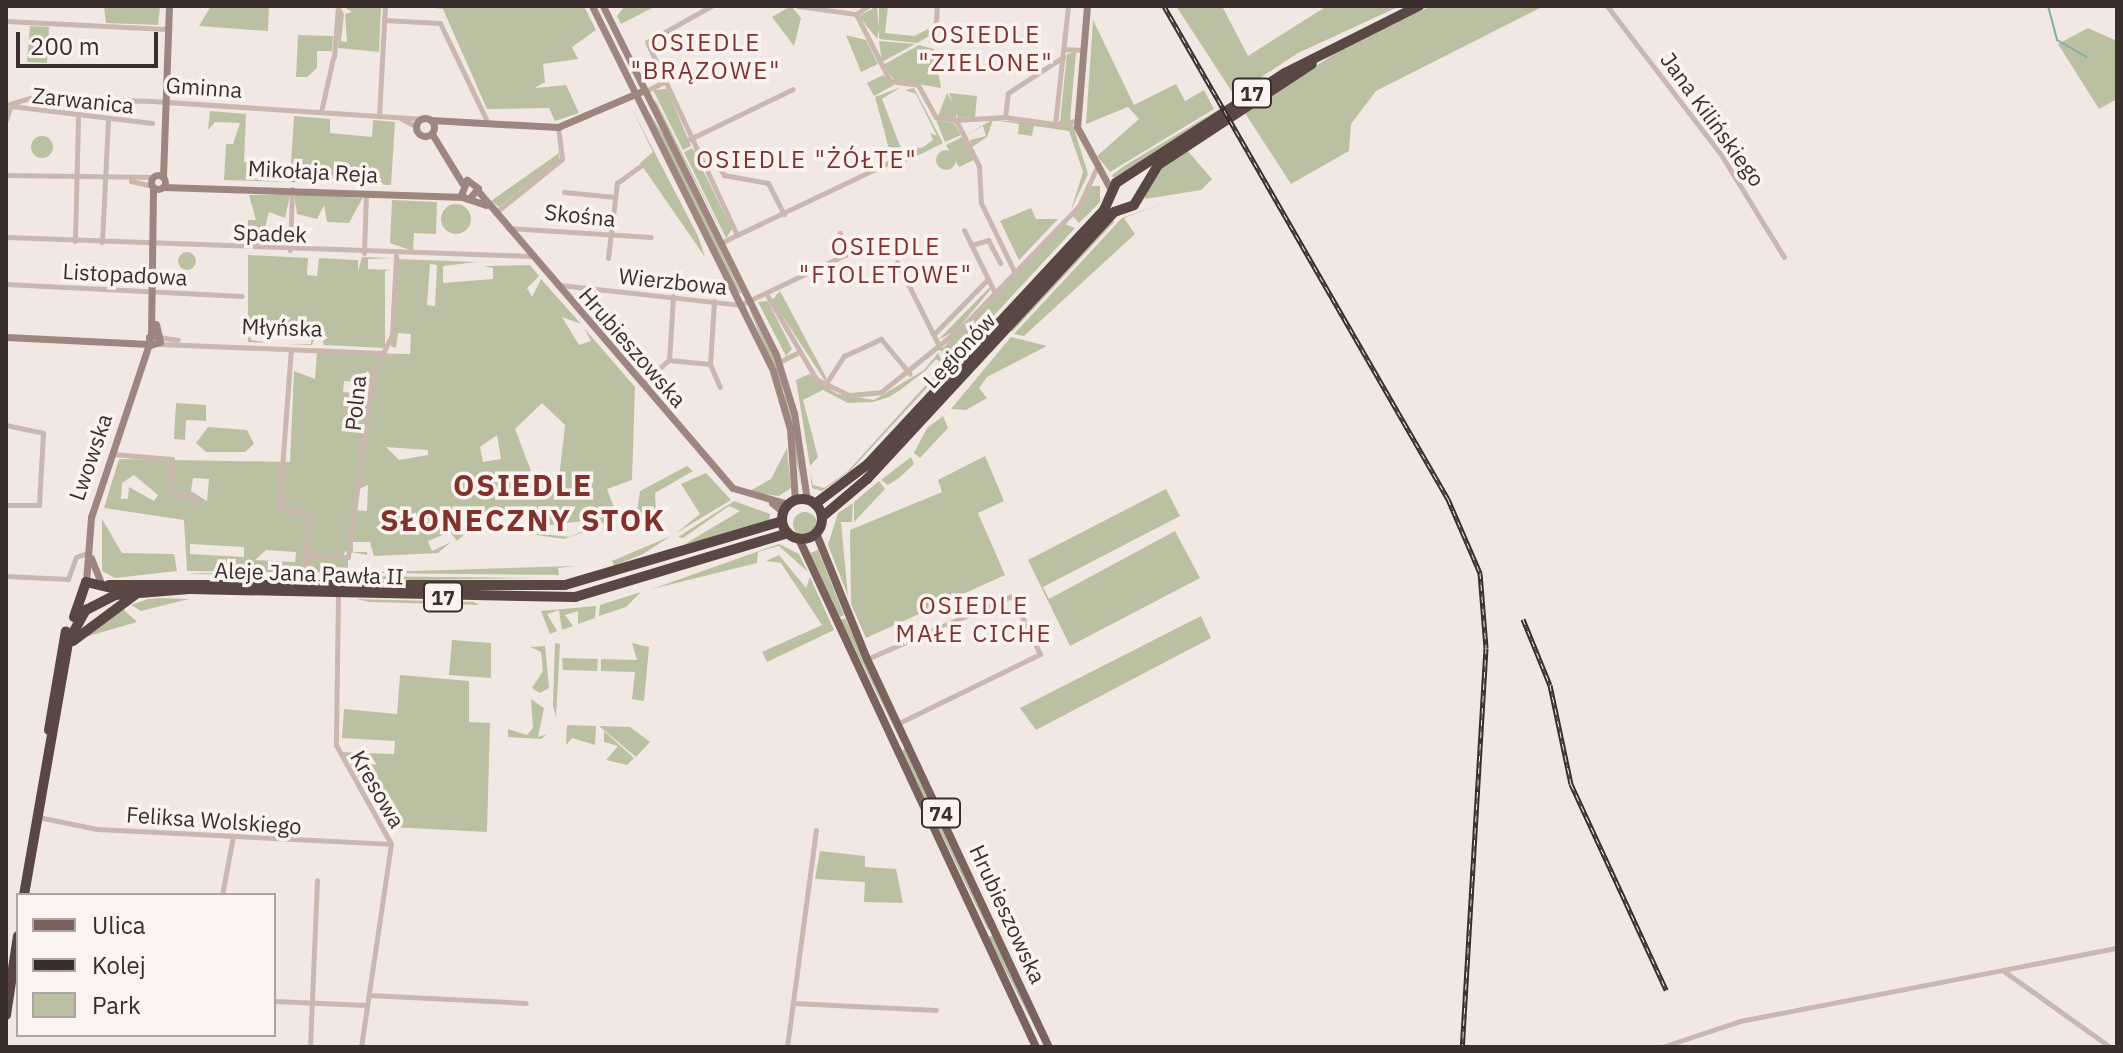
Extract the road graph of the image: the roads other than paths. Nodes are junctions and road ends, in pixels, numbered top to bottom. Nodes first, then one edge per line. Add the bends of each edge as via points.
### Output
1 (169, 6) edge
2 (338, 6) edge
3 (385, 6) edge
4 (592, 6) edge
5 (603, 6) edge
6 (711, 6) edge
7 (798, 6) edge
8 (868, 6) edge
9 (937, 6) edge
10 (1068, 6) edge
11 (1087, 6) edge
12 (1419, 6) edge
13 (1607, 6) edge
14 (856, 14) junction
15 (384, 20) junction
16 (6, 21) edge
17 (936, 23) dead end
18 (166, 29) junction
19 (1354, 37) junction
20 (1082, 50) junction
21 (1064, 52) junction
22 (666, 81) junction
23 (793, 89) dead end
24 (646, 91) junction
25 (636, 93) junction
26 (161, 102) junction
27 (9, 104) edge
28 (321, 112) junction
29 (379, 116) junction
30 (1005, 117) junction
31 (78, 118) junction
32 (6, 120) edge
33 (956, 120) junction
34 (108, 121) junction
35 (1076, 121) junction
36 (418, 122) junction
37 (152, 123) dead end
38 (488, 123) junction
39 (1055, 124) junction
40 (558, 127) junction
41 (430, 130) junction
42 (690, 139) junction
43 (696, 150) junction
44 (896, 159) dead end
45 (640, 166) dead end
46 (1096, 169) junction
47 (6, 175) edge
48 (76, 178) junction
49 (105, 179) junction
50 (158, 182) junction
51 (464, 184) junction
52 (1117, 187) junction
53 (292, 188) junction
54 (478, 191) junction
55 (366, 192) junction
56 (564, 192) dead end
57 (1138, 192) junction
58 (439, 195) junction
59 (615, 197) junction
60 (467, 198) junction
61 (486, 205) junction
62 (1123, 208) junction
63 (494, 214) junction
64 (784, 214) junction
65 (507, 228) junction
66 (964, 230) dead end
67 (840, 233) dead end
68 (611, 234) junction
69 (737, 235) junction
70 (6, 237) edge
71 (651, 237) dead end
72 (75, 241) junction
73 (102, 242) junction
74 (721, 243) junction
75 (156, 244) junction
76 (971, 245) junction
77 (290, 250) junction
78 (364, 253) junction
79 (396, 255) junction
80 (531, 256) junction
81 (1784, 257) dead end
82 (608, 258) dead end
83 (897, 262) dead end
84 (1000, 263) dead end
85 (1015, 273) junction
86 (988, 279) junction
87 (6, 284) edge
88 (555, 284) junction
89 (154, 291) junction
90 (995, 293) junction
91 (767, 295) junction
92 (242, 296) dead end
93 (673, 296) junction
94 (714, 301) junction
95 (750, 303) junction
96 (740, 305) junction
97 (934, 334) junction
98 (6, 337) edge
99 (155, 340) junction
100 (130, 341) junction
101 (940, 348) junction
102 (291, 349) junction
103 (384, 353) junction
104 (797, 353) junction
105 (669, 360) junction
106 (143, 361) junction
107 (779, 362) junction
108 (710, 364) junction
109 (910, 374) junction
110 (140, 376) junction
111 (642, 384) junction
112 (825, 385) junction
113 (720, 387) dead end
114 (6, 425) edge
115 (112, 454) junction
116 (6, 505) edge
117 (198, 505) dead end
118 (795, 507) junction
119 (822, 517) junction
120 (788, 533) junction
121 (816, 533) junction
122 (799, 539) junction
123 (87, 553) junction
124 (306, 556) junction
125 (6, 576) edge
126 (86, 582) junction
127 (104, 583) junction
128 (304, 583) junction
129 (338, 589) junction
130 (142, 592) junction
131 (535, 592) junction
132 (80, 599) junction
133 (110, 599) junction
134 (94, 607) junction
135 (67, 651) junction
136 (867, 659) junction
137 (899, 723) junction
138 (49, 730) junction
139 (36, 817) junction
140 (816, 830) dead end
141 (233, 836) junction
142 (391, 844) junction
143 (317, 880) dead end
144 (24, 893) edge
145 (222, 893) edge
146 (995, 930) junction
147 (984, 935) junction
148 (2117, 948) edge
149 (16, 949) edge
150 (2004, 972) junction
151 (369, 995) junction
152 (276, 1001) edge
153 (312, 1003) junction
154 (526, 1003) dead end
155 (793, 1003) junction
156 (367, 1005) junction
157 (936, 1010) dead end
158 (6, 1015) edge
159 (310, 1047) edge
160 (361, 1047) edge
161 (787, 1047) edge
162 (1036, 1047) edge
163 (1049, 1047) edge
164 (1662, 1047) edge
165 (2110, 1047) edge

1 - 18 main road
2 - 28 street via 334,58
3 - 15 street
4 - 25 main road
5 - 24 main road
6 - 22 street via 647,39
7 - 14 street
8 - 14 street
9 - 17 street
10 - 21 street
11 - 20 main road
12 - 19 highway, Legionów / 17
13 - 81 street, Jana Kilińskiego via 1705,131
14 - 33 street via 890,81 918,85 936,117
15 - 29 street
15 - 38 street via 440,23
16 - 18 street
18 - 26 main road
19 - 52 highway, Legionów / 17 via 1176,140
19 - 57 highway, Legionów / 17 via 1167,158
20 - 21 street
20 - 35 main road
21 - 30 street via 1008,93
21 - 39 street
22 - 24 street
22 - 42 street
23 - 42 street
24 - 25 main road
24 - 74 main road
25 - 40 main road
25 - 96 main road
26 - 27 street, Gminna via 30,98
26 - 28 street, Gminna
26 - 50 main road
27 - 31 street, Zarwanica via 36,114
27 - 32 street
28 - 29 street, Gminna
29 - 36 street, Gminna
30 - 33 street
30 - 39 street
31 - 34 street, Zarwanica
31 - 48 street
33 - 85 street via 979,166 980,201
34 - 37 street, Zarwanica
34 - 49 street
35 - 39 street
35 - 46 main road
36 - 41 main road
36 - 41 main road
38 - 40 main road
38 - 41 main road via 459,122
40 - 63 street via 562,159
41 - 51 main road
42 - 43 street
43 - 64 street via 708,151 724,175 768,183
43 - 69 street
44 - 64 street
45 - 59 street via 618,182
46 - 52 main road
46 - 85 street via 1079,206
47 - 48 street
48 - 49 street
48 - 72 street
49 - 50 street
49 - 73 street
50 - 53 main road, Mikołaja Reja
50 - 75 main road
51 - 54 main road, Hrubieszowska
51 - 58 main road, Mikołaja Reja
51 - 60 main road
52 - 57 highway
52 - 62 highway
52 - 118 highway, Legionów / 17 via 863,470
53 - 55 main road, Mikołaja Reja
53 - 77 street
54 - 60 main road
54 - 61 main road, Hrubieszowska
55 - 58 main road, Mikołaja Reja
55 - 78 street
56 - 59 street
57 - 62 highway, 17 via 1134,205
58 - 60 main road, Mikołaja Reja
59 - 68 street
60 - 61 main road, Hrubieszowska
61 - 63 main road, Hrubieszowska
62 - 119 highway, Legionów / 17
63 - 65 main road, Hrubieszowska
64 - 69 street
65 - 68 street, Skośna
65 - 80 main road, Hrubieszowska
66 - 76 street
67 - 91 street via 845,255
68 - 71 street, Skośna
68 - 82 street
69 - 74 street
70 - 72 street, Spadek
72 - 73 street, Spadek
73 - 75 street, Spadek
74 - 95 main road
75 - 77 street, Spadek
75 - 89 main road
76 - 84 street via 987,239
76 - 86 street
77 - 78 street, Spadek
78 - 79 street, Spadek
79 - 80 street, Spadek
79 - 103 street, Polna via 392,335
80 - 88 main road, Hrubieszowska
83 - 97 street
85 - 90 street
86 - 90 street
86 - 97 street
87 - 89 street, Listopadowa
88 - 93 street, Wierzbowa
88 - 111 main road, Hrubieszowska
89 - 92 street, Listopadowa
89 - 99 main road
90 - 101 street
91 - 95 street
91 - 104 street
93 - 94 street, Wierzbowa
93 - 105 street
94 - 96 street, Wierzbowa
94 - 108 street
95 - 96 street
95 - 107 main road
96 - 118 main road via 783,402
97 - 101 street
98 - 100 main road, Młyńska
99 - 100 main road, Młyńska
99 - 102 street, Młyńska
99 - 106 main road, Lwowska
99 - 110 main road, Lwowska
100 - 106 main road
101 - 109 street
102 - 103 street, Młyńska
102 - 124 street via 279,507 307,513
103 - 124 street, Polna via 373,373 348,557
104 - 107 street
104 - 112 street
105 - 108 street
105 - 111 street
106 - 110 main road, Lwowska
107 - 118 main road
108 - 113 street
109 - 112 street via 868,395
109 - 112 street via 881,339 844,356
110 - 115 main road, Lwowska
111 - 118 main road, Hrubieszowska via 735,491
114 - 116 street via 43,433 39,505
115 - 117 street via 172,459 171,495 193,496
115 - 123 main road, Lwowska via 89,522
118 - 119 highway
118 - 120 highway
118 - 131 highway, Aleje Jana Pawła II / 17 via 604,578
119 - 121 highway, 17
120 - 122 highway
120 - 131 highway, Aleje Jana Pawła II / 17 via 608,591
121 - 122 highway
121 - 136 main road, Hrubieszowska / 74
122 - 147 main road, Hrubieszowska / 74
123 - 125 street via 76,557 68,579
123 - 126 main road, Lwowska
123 - 127 main road
124 - 128 street
126 - 127 highway, 17
126 - 132 highway
127 - 128 highway, Aleje Jana Pawła II / 17
127 - 133 highway
128 - 129 highway, Aleje Jana Pawła II / 17
129 - 130 highway, Aleje Jana Pawła II / 17
129 - 131 highway, Aleje Jana Pawła II / 17
129 - 142 street, Kresowa via 336,745
130 - 133 highway, Aleje Jana Pawła II / 17
130 - 135 highway via 88,624
132 - 134 highway
132 - 138 highway via 58,652
133 - 134 highway, 17
134 - 135 highway
135 - 138 highway
136 - 137 main road, Hrubieszowska / 74
136 - 137 street via 1012,596 1040,654
137 - 146 main road, Hrubieszowska / 74
138 - 139 highway
139 - 141 street, Feliksa Wolskiego via 97,829
139 - 144 highway
140 - 155 street
141 - 142 street, Feliksa Wolskiego
141 - 145 street
142 - 151 street, Kresowa
143 - 153 street
146 - 147 main road
146 - 163 main road, Hrubieszowska / 74
147 - 162 main road, Hrubieszowska / 74
148 - 150 street
149 - 158 highway
150 - 164 street via 1777,1015
150 - 165 street
151 - 154 street
151 - 156 street, Kresowa
152 - 153 street
153 - 156 street
153 - 159 street
155 - 157 street
155 - 161 street
156 - 160 street, Kresowa

